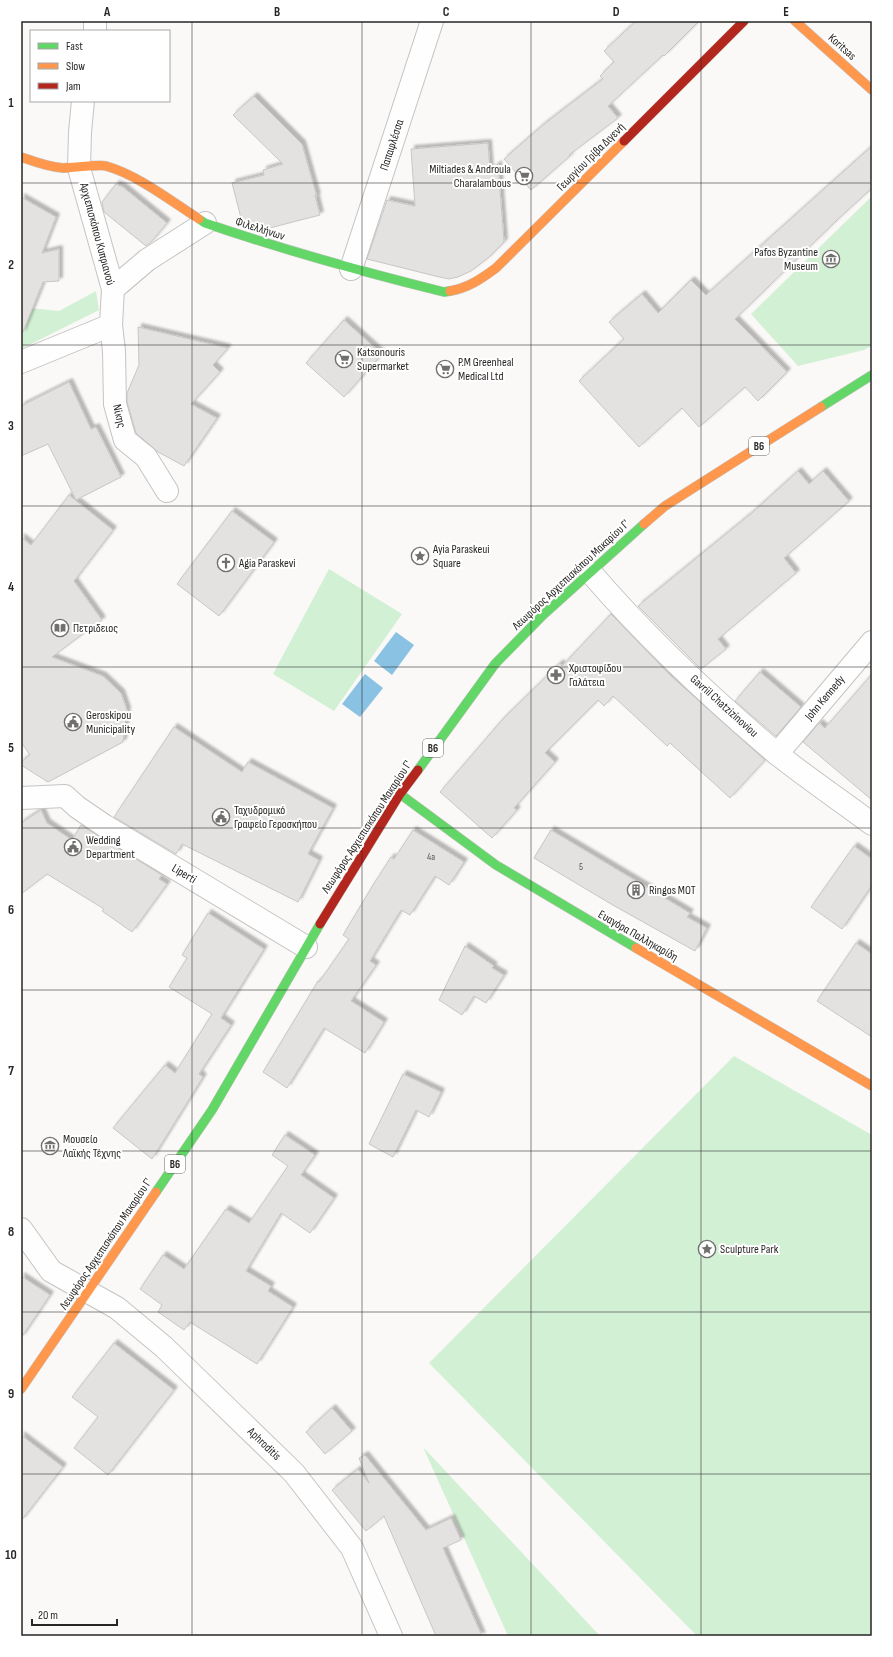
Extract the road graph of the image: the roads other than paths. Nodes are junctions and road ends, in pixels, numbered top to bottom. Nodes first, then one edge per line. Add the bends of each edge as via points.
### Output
1 (432, 21) edge
2 (744, 21) edge
3 (795, 21) edge
4 (872, 90) edge
5 (83, 102) edge
6 (21, 157) edge
7 (80, 168) junction
8 (205, 223) junction
9 (351, 269) junction
10 (113, 289) junction
11 (444, 292) joint
12 (111, 324) junction
13 (21, 362) edge
14 (872, 376) edge
15 (166, 490) dead end
16 (591, 573) junction
17 (872, 642) edge
18 (777, 754) junction
19 (400, 794) junction
20 (21, 798) edge
21 (872, 824) edge
22 (306, 947) junction
23 (872, 1086) edge
24 (21, 1229) edge
25 (88, 1293) junction
26 (21, 1389) edge
27 (391, 1636) edge

1 - 9 street, Παπαφλέσσα
2 - 11 main road, Γεωργίου Γρίβα Διγενή via 496,268 462,289
3 - 4 main road, Koritsas
5 - 7 street, Αρχιεπισκόπου Κυπριανού
6 - 7 main road, Φιλελλήνων via 48,166
7 - 8 main road, Φιλελλήνων via 104,165 122,172
7 - 10 street, Αρχιεπισκόπου Κυπριανού
8 - 9 main road, Φιλελλήνων
8 - 10 street via 147,260
9 - 11 main road, Φιλελλήνων
10 - 12 street, Αρχιεπισκόπου Κυπριανού
12 - 13 street
12 - 15 street, Νίκης via 115,404 124,440 146,457
14 - 16 main road, Λεωφόρος Αρχιεπισκόπου Μακαρίου Γ' / B6 via 665,506
16 - 18 street, Gavriil Chatzizinoviou via 682,669
16 - 19 main road, Λεωφόρος Αρχιεπισκόπου Μακαρίου Γ' / B6 via 542,616 495,664
17 - 18 street, John Kennedy
18 - 21 street, Gavriil Chatzizinoviou
19 - 22 main road, Λεωφόρος Αρχιεπισκόπου Μακαρίου Γ' / B6
19 - 23 main road, Ευαγόρα Παλληκαρίδη via 496,865
20 - 22 street, Liperti via 65,796 105,826
22 - 25 main road, Λεωφόρος Αρχιεπισκόπου Μακαρίου Γ' / B6 via 212,1110
24 - 25 street, Aphroditis via 51,1271
25 - 26 main road, Λεωφόρος Αρχιεπισκόπου Μακαρίου Γ' / B6
25 - 27 street, Aphroditis via 117,1308 164,1347 294,1473 352,1548

